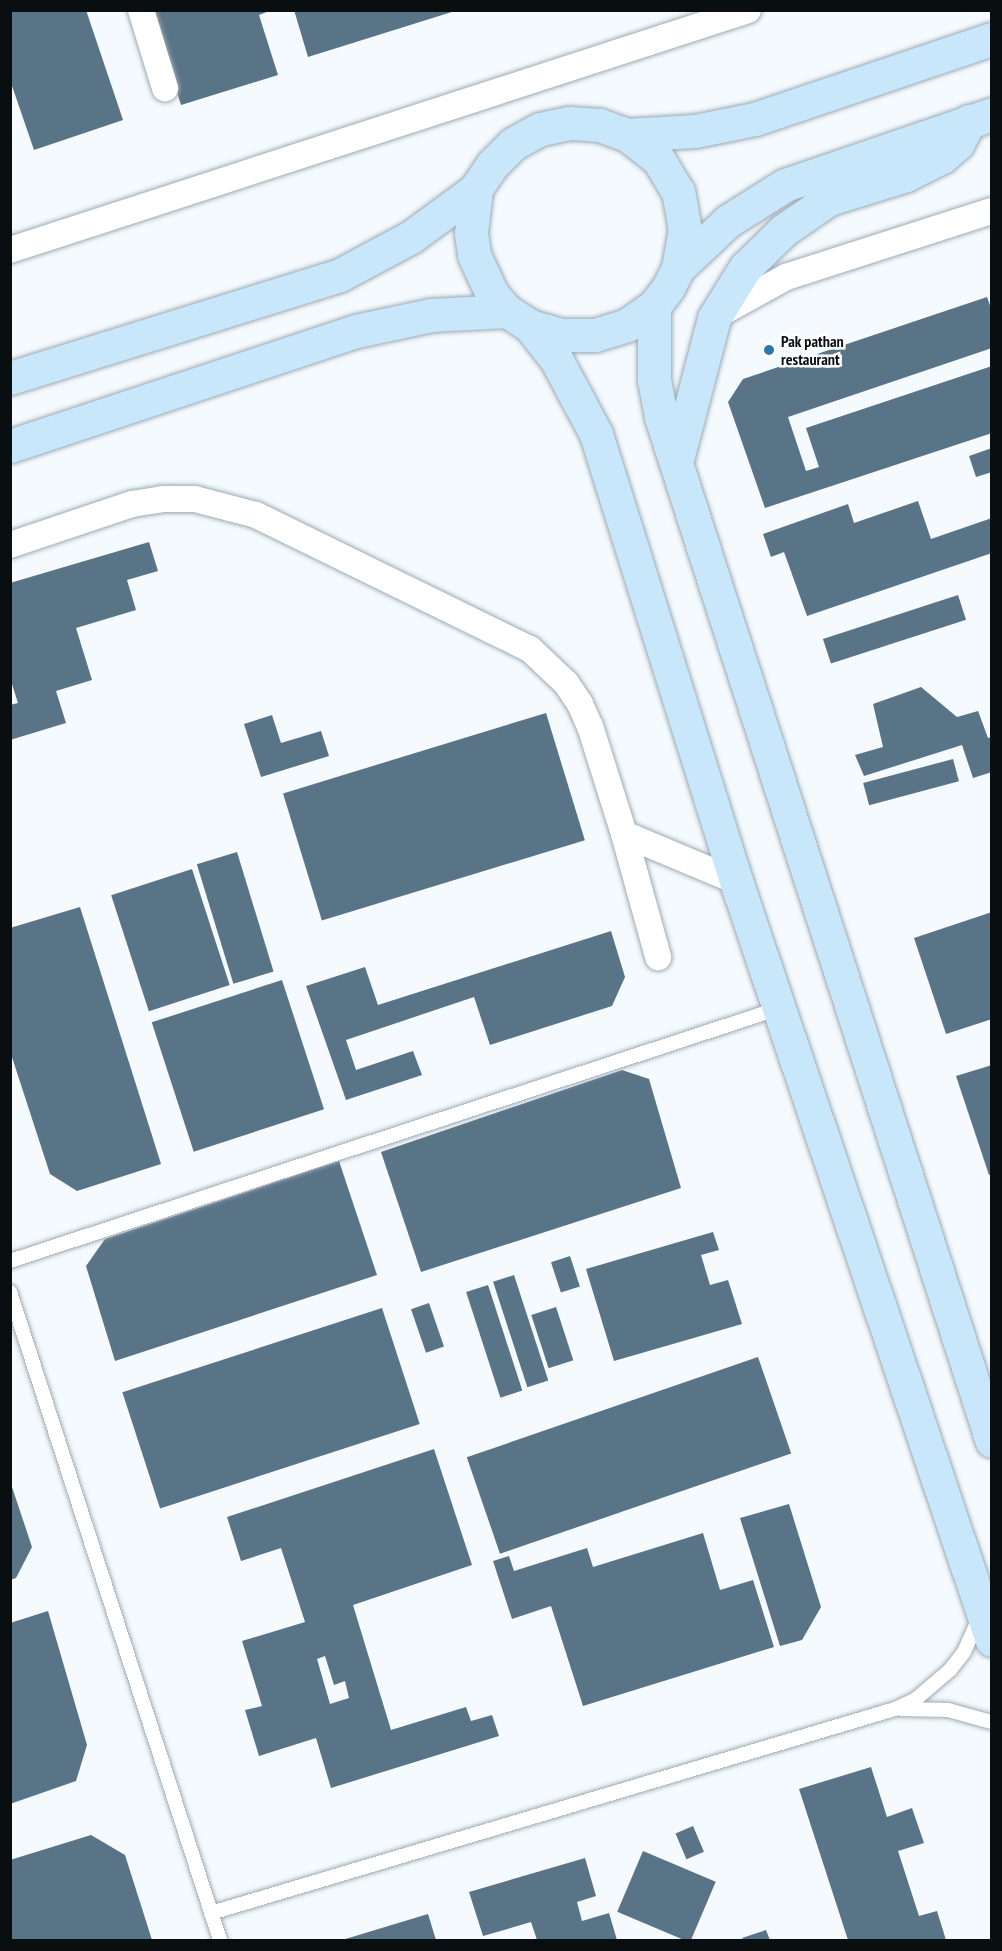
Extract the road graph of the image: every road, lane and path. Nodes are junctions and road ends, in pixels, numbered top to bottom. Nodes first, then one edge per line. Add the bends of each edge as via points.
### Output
1 (141, 10) edge
2 (748, 10) edge
3 (992, 39) edge
4 (165, 88) dead end
5 (980, 118) edge
6 (627, 135) junction
7 (476, 189) junction
8 (992, 211) edge
9 (10, 250) edge
10 (678, 268) junction
11 (654, 306) junction
12 (714, 318) junction
13 (519, 319) junction
14 (12, 377) edge
15 (10, 446) edge
16 (676, 463) junction
17 (10, 545) edge
18 (624, 834) junction
19 (736, 881) junction
20 (658, 957) dead end
21 (780, 1008) junction
22 (10, 1261) edge
23 (10, 1292) edge
24 (992, 1441) edge
25 (987, 1626) edge
26 (896, 1709) junction
27 (992, 1722) edge
28 (211, 1913) junction
29 (220, 1941) edge

1 - 4 street
2 - 9 street
3 - 6 main road via 755,119 695,131
5 - 10 main road via 785,185 728,221
5 - 12 main road via 958,143 925,168 829,199 784,230 745,268
6 - 7 main road via 599,125 569,123 540,129 513,144
6 - 10 main road via 658,159 678,192 685,230
7 - 13 main road via 471,234 474,255 481,275
7 - 14 main road via 411,237 340,275
8 - 12 street via 786,277 739,300
10 - 11 main road
11 - 13 main road via 627,325 595,335 562,335
11 - 16 main road via 654,380
12 - 16 main road
13 - 15 main road via 431,315 356,331
13 - 19 main road via 556,359 596,434
16 - 24 main road
17 - 18 street via 132,504 164,499 195,500 256,515 530,649 549,665 566,683 590,726
18 - 19 street
18 - 20 street
19 - 21 main road
21 - 22 lane
21 - 25 main road
23 - 28 lane
25 - 26 lane via 950,1670 916,1699
26 - 27 lane via 948,1710
26 - 28 lane
28 - 29 lane

